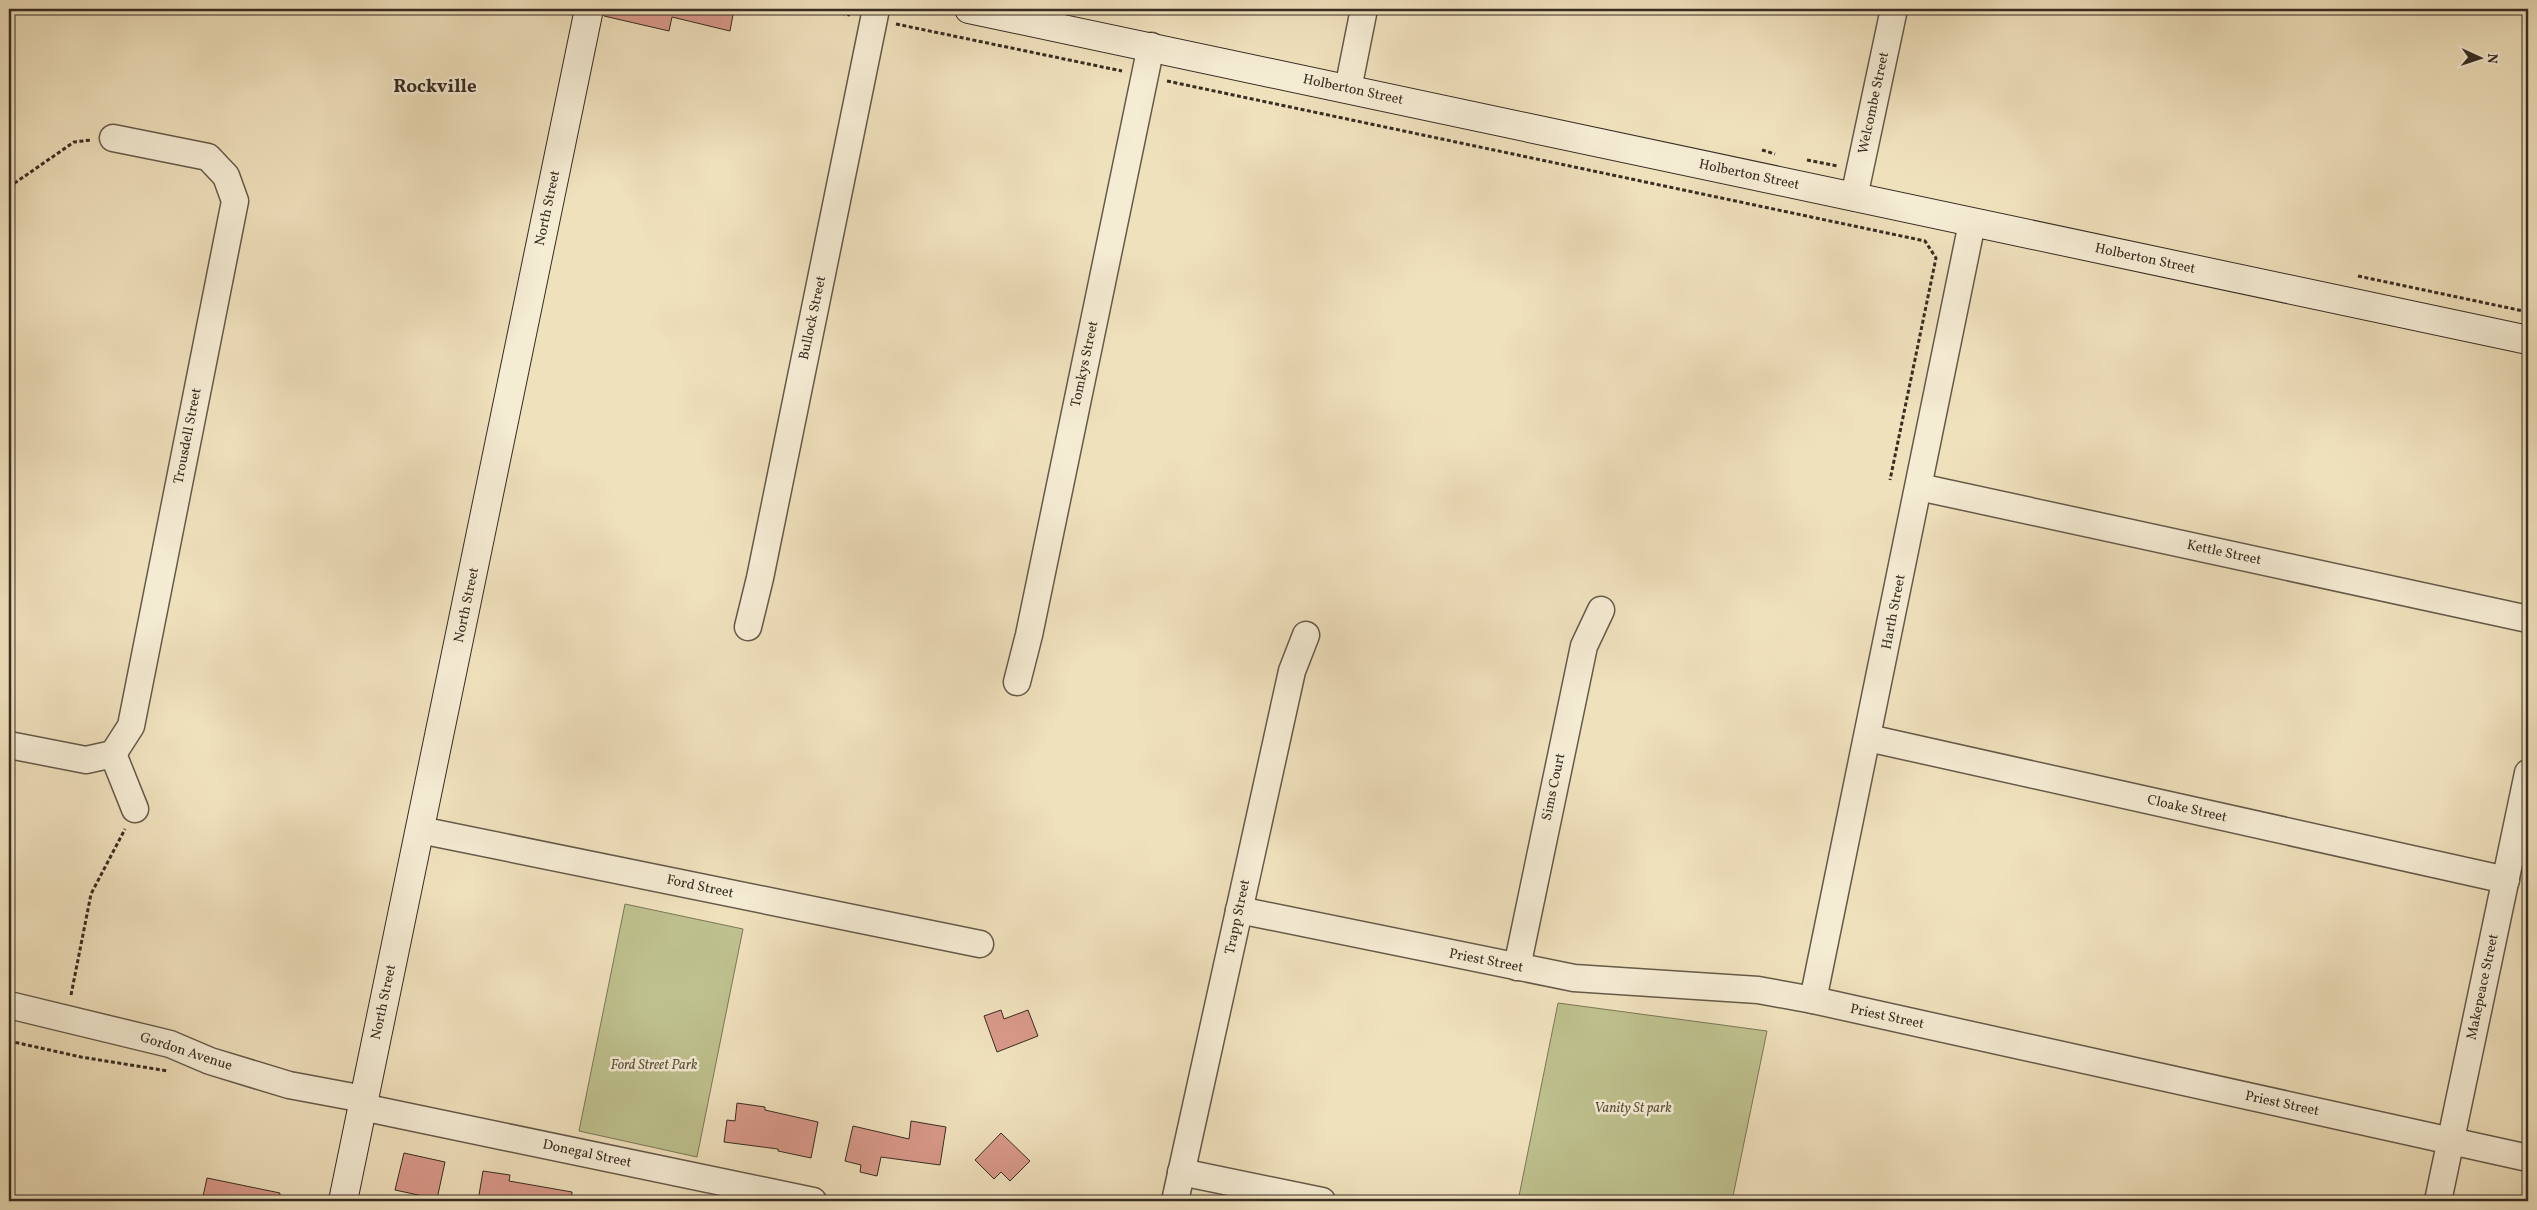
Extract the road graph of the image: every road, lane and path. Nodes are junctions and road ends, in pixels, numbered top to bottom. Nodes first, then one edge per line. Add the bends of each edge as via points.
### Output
1 (589, 9) edge
2 (822, 9) edge
3 (969, 9) edge
4 (1364, 9) edge
5 (1894, 9) edge
6 (875, 14) edge
7 (1151, 46) junction
8 (1144, 76) junction
9 (1348, 89) junction
10 (113, 138) joint
11 (9, 187) edge
12 (1854, 197) junction
13 (1972, 223) junction
14 (2528, 340) edge
15 (1890, 480) dead end
16 (1919, 486) junction
17 (1601, 610) dead end
18 (2528, 619) edge
19 (748, 627) dead end
20 (1306, 635) dead end
21 (1017, 682) dead end
22 (1868, 738) junction
23 (9, 745) edge
24 (113, 754) junction
25 (2528, 773) edge
26 (135, 809) joint
27 (420, 830) junction
28 (2521, 851) edge
29 (2506, 880) junction
30 (1239, 910) junction
31 (980, 944) dead end
32 (1517, 967) junction
33 (75, 976) dead end
34 (1813, 1000) junction
35 (9, 1005) edge
36 (9, 1041) edge
37 (175, 1072) dead end
38 (363, 1103) junction
39 (2450, 1142) junction
40 (2528, 1158) edge
41 (1181, 1172) junction
42 (342, 1201) edge
43 (813, 1201) edge
44 (1175, 1201) edge
45 (1322, 1201) edge
46 (2438, 1201) edge

1 - 27 main road, North Street
2 - 6 path
3 - 7 main road, Holberton Street
4 - 9 street
5 - 12 street, Welcombe Street
6 - 8 path
6 - 19 street, Bullock Street
7 - 8 street, Tomkys Street
7 - 9 main road, Holberton Street
8 - 15 path via 1925,241 1936,258
8 - 21 street, Tomkys Street
9 - 12 main road, Holberton Street
10 - 11 path via 74,142
10 - 24 street, Trousdell Street via 208,157 226,176 235,201 131,726
12 - 13 main road, Holberton Street
13 - 14 main road, Holberton Street
13 - 16 street, Harth Street
16 - 18 street, Kettle Street
16 - 22 street, Harth Street
17 - 32 street, Sims Court via 1584,646
20 - 30 street, Trapp Street via 1292,671
22 - 29 street, Cloake Street
22 - 34 street, Harth Street
23 - 24 street via 86,760
24 - 26 street
25 - 28 street, Makepeace Street
26 - 33 path via 91,894
27 - 31 street, Ford Street
27 - 38 main road, North Street
28 - 29 street, Makepeace Street
29 - 39 street, Makepeace Street
30 - 32 street, Priest Street
30 - 41 street, Trapp Street
32 - 34 street, Priest Street via 1574,978 1758,990
34 - 39 street, Priest Street
35 - 38 street, Gordon Avenue via 170,1044 210,1061
36 - 37 path via 81,1057
38 - 42 main road, North Street
38 - 43 street, Donegal Street
39 - 40 street, Priest Street
39 - 46 street, Makepeace Street
41 - 44 street, Trapp Street
41 - 45 street

